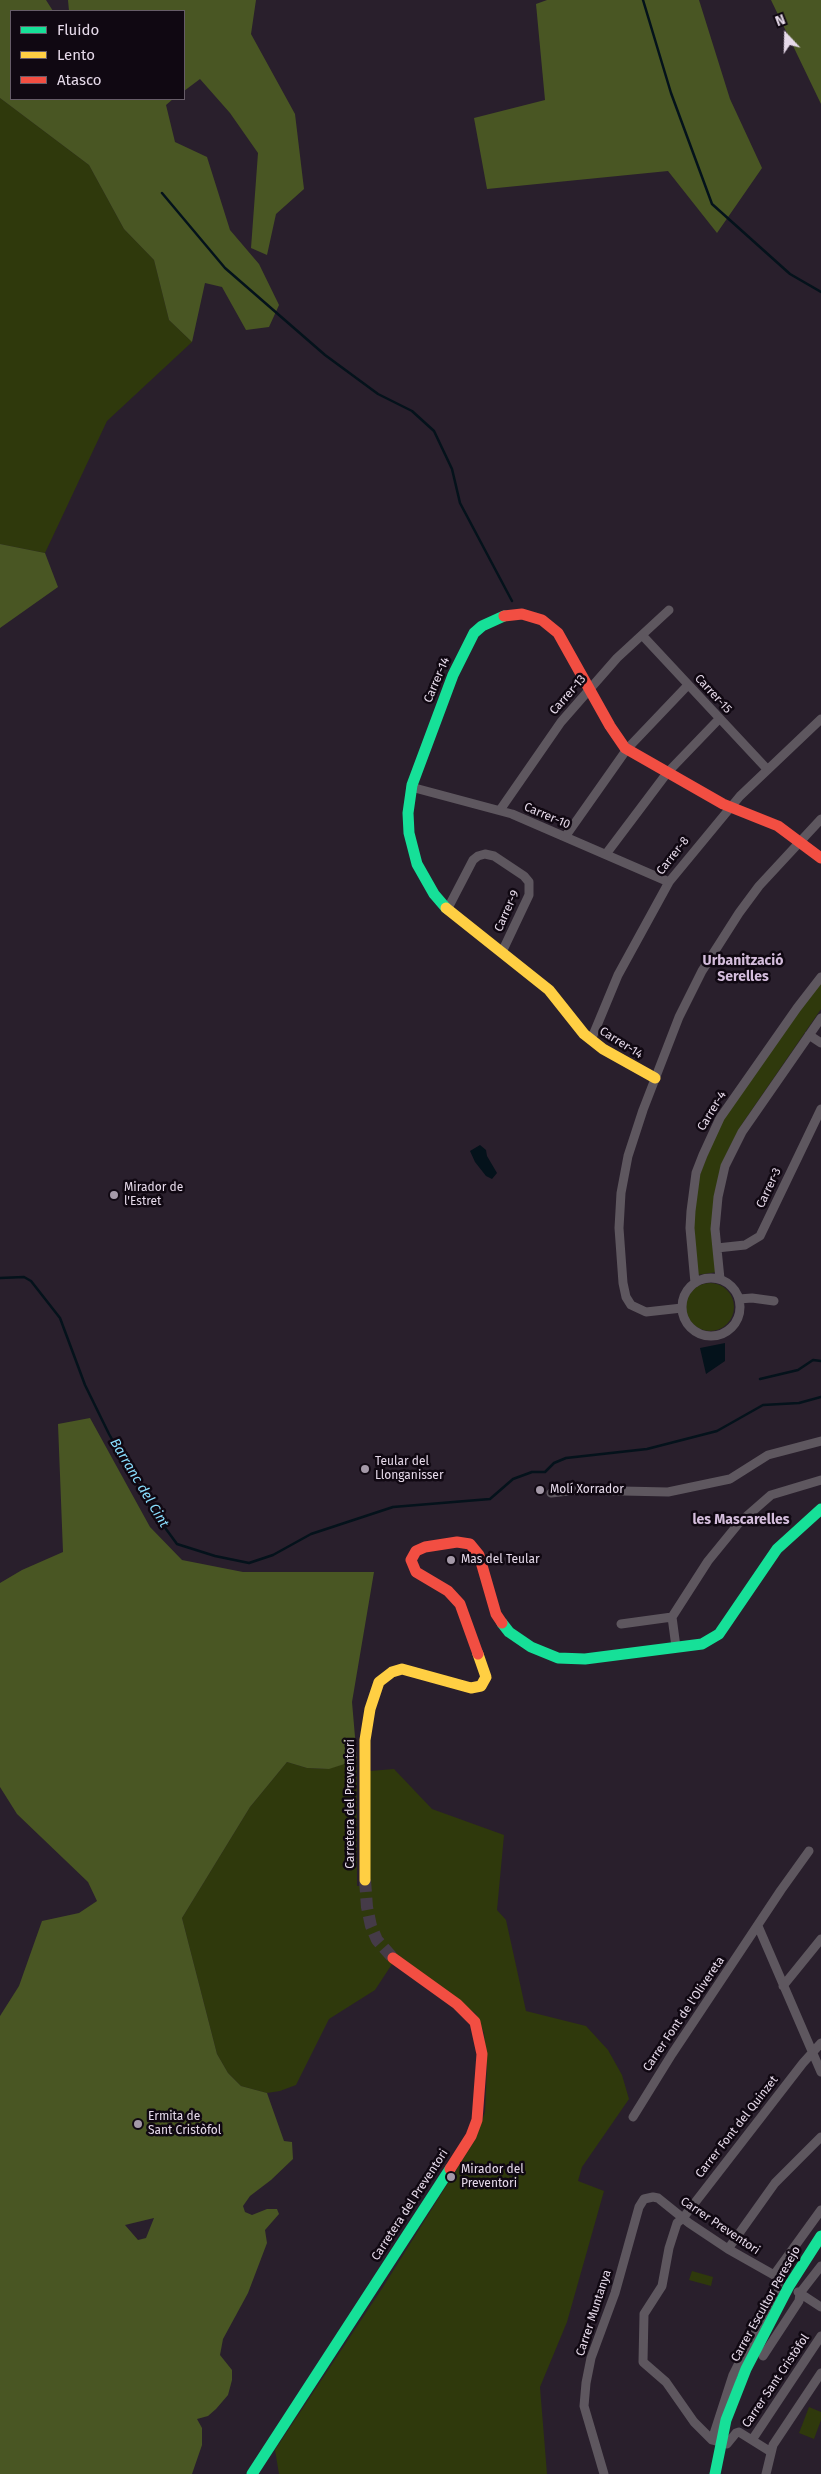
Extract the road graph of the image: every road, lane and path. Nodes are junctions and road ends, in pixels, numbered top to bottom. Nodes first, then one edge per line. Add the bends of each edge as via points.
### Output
1 (670, 610) dead end
2 (642, 635) junction
3 (688, 686) junction
4 (590, 689) junction
5 (719, 719) junction
6 (821, 719) edge
7 (627, 749) junction
8 (767, 769) junction
9 (667, 773) junction
10 (411, 787) junction
11 (731, 807) junction
12 (500, 810) junction
13 (821, 819) edge
14 (565, 837) junction
15 (800, 841) junction
16 (606, 854) junction
17 (821, 858) edge
18 (669, 882) junction
19 (447, 910) junction
20 (502, 952) junction
21 (821, 977) edge
22 (821, 1018) edge
23 (809, 1035) junction
24 (591, 1040) junction
25 (821, 1044) edge
26 (655, 1078) junction
27 (821, 1109) edge
28 (717, 1248) junction
29 (720, 1280) junction
30 (695, 1283) junction
31 (739, 1299) junction
32 (774, 1300) dead end
33 (682, 1308) junction
34 (821, 1441) edge
35 (821, 1480) edge
36 (551, 1493) dead end
37 (821, 1509) edge
38 (672, 1617) junction
39 (621, 1624) dead end
40 (676, 1647) junction
41 (809, 1852) dead end
42 (365, 1880) tunnel mouth
43 (758, 1926) junction
44 (821, 1939) edge
45 (393, 1958) tunnel mouth
46 (783, 1986) junction
47 (821, 2043) edge
48 (813, 2054) junction
49 (821, 2072) edge
50 (633, 2117) dead end
51 (821, 2137) edge
52 (653, 2197) joint
53 (821, 2210) edge
54 (683, 2218) junction
55 (821, 2236) edge
56 (728, 2249) junction
57 (821, 2266) edge
58 (776, 2278) junction
59 (789, 2286) junction
60 (800, 2293) junction
61 (821, 2307) edge
62 (821, 2336) edge
63 (763, 2356) dead end
64 (819, 2380) edge
65 (752, 2440) junction
66 (716, 2441) junction
67 (771, 2452) junction
68 (252, 2474) edge
69 (604, 2474) edge
70 (715, 2474) edge
71 (766, 2474) edge

1 - 2 street, Carrer-13
2 - 3 street, Carrer-15
2 - 4 street, Carrer-13
3 - 5 street, Carrer-15
3 - 7 street
4 - 7 street, Carrer-14
4 - 10 street, Carrer-14 via 564,642 551,627 531,616 512,614 492,619 467,644
4 - 12 street, Carrer-13 via 560,722
5 - 8 street, Carrer-15
5 - 9 street
6 - 8 street, Carrer-8
7 - 9 street, Carrer-14
7 - 14 street
8 - 11 street, Carrer-8
9 - 11 street, Carrer-14
9 - 16 street
10 - 12 street, Carrer-10
10 - 19 street, Carrer-14 via 408,813 413,852 428,885
11 - 15 street, Carrer-14 via 773,824
11 - 18 street, Carrer-8
12 - 14 street, Carrer-10
13 - 15 street
14 - 16 street, Carrer-10
15 - 17 street, Carrer-14
15 - 26 street via 759,886 702,971 679,1017
16 - 18 street, Carrer-10
18 - 24 street, Carrer-8 via 621,967
19 - 20 street, Carrer-14
19 - 20 street, Carrer-9 via 478,856 494,856 524,876 529,895
20 - 24 street, Carrer-14 via 549,990 569,1018
21 - 30 street, Carrer-4 via 720,1118 703,1156 696,1173 691,1211
22 - 23 street
23 - 25 street
23 - 28 street via 731,1152 718,1197
24 - 26 street, Carrer-14
26 - 33 street via 624,1175 619,1228 623,1283 628,1301 642,1311
27 - 28 street, Carrer-3 via 760,1236 745,1245
28 - 29 street
29 - 30 street via 708,1278
29 - 31 street via 735,1291
30 - 33 street via 685,1294
31 - 32 street
31 - 33 street via 734,1324 711,1336 688,1325
34 - 36 street via 768,1456 730,1479 668,1492 577,1490
35 - 38 street via 771,1495 739,1523 708,1561
37 - 40 street via 777,1549 716,1636 705,1643
38 - 39 street
38 - 40 street
40 - 42 street, Carretera del Preventori via 569,1660 558,1658 531,1647 501,1624 482,1560 473,1546 457,1542 416,1551 411,1560 416,1572 448,1591 460,1604 486,1677 481,1686 471,1688 402,1669 379,1682 365,1740
41 - 43 street, Carrer Font de l'Olivereta
43 - 46 street
43 - 50 street, Carrer Font de l'Olivereta
44 - 46 street
45 - 68 street, Carretera del Preventori via 458,2004 474,2022 482,2054 477,2120 458,2157
46 - 48 street
47 - 48 street, Carrer Font del Quinzet
48 - 49 street
48 - 54 street, Carrer Font del Quinzet
51 - 56 street via 775,2183
52 - 54 street, Carrer Preventori
52 - 69 street, Carrer Muntanya via 644,2199 638,2207 586,2383 584,2406
53 - 58 street, Carrer Escultor Peresejo
54 - 56 street, Carrer Preventori
54 - 66 street, Carrer Font del Quinzet via 677,2223 662,2286 644,2314 643,2362 666,2382 694,2422
55 - 59 street, Carrer Escultor Peresejo
56 - 58 street, Carrer Preventori
57 - 60 street, Carrer Escultor Peresejo
58 - 66 street, Carrer Escultor Peresejo via 778,2285 733,2375
59 - 60 street
59 - 66 street, Carrer Escultor Peresejo via 749,2362
60 - 61 street
60 - 63 street, Carrer Escultor Peresejo via 799,2301
62 - 65 street, Carrer Sant Cristòfol
64 - 67 street
65 - 66 street via 739,2432 728,2444
65 - 67 street
66 - 70 street, Carrer Escultor Peresejo
67 - 71 street

